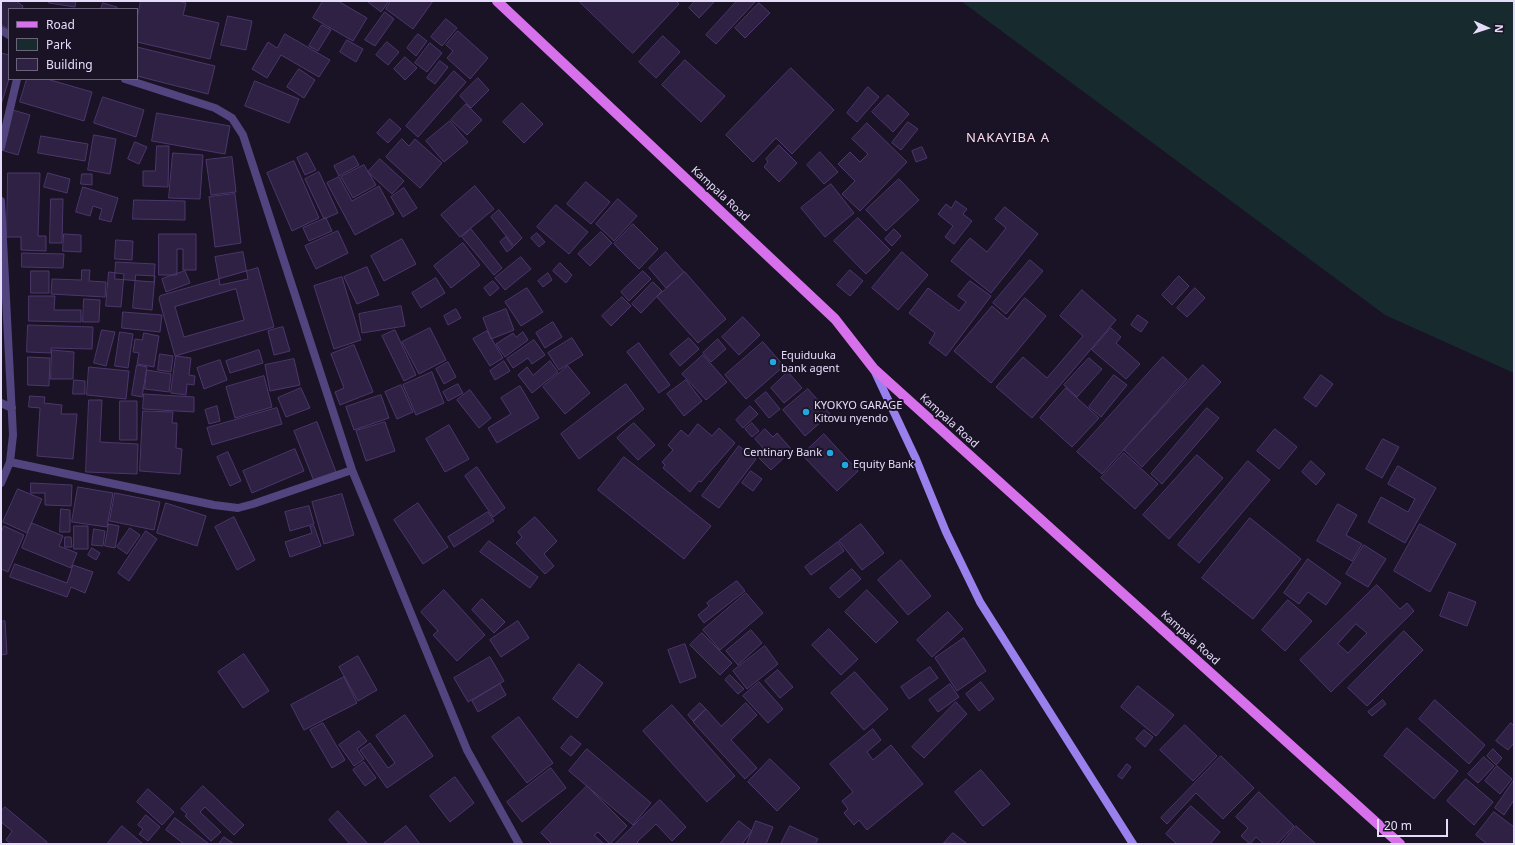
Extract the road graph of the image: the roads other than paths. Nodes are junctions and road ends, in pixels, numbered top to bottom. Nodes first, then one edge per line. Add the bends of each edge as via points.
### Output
1 (497, 1) edge
2 (17, 80) edge
3 (128, 80) edge
4 (1, 147) edge
5 (1, 201) edge
6 (874, 369) junction
7 (1, 403) edge
8 (12, 408) junction
9 (10, 462) junction
10 (352, 470) junction
11 (1, 483) edge
12 (519, 844) edge
13 (1133, 844) edge
14 (1400, 844) edge

1 - 6 main road, Kampala Road via 835,319
2 - 4 street
3 - 10 street via 215,108 232,118 243,135
5 - 8 street
6 - 13 main road via 980,602
6 - 14 main road, Kampala Road
7 - 8 street
8 - 9 street
9 - 10 street via 238,508
9 - 11 street
10 - 12 street via 467,750

